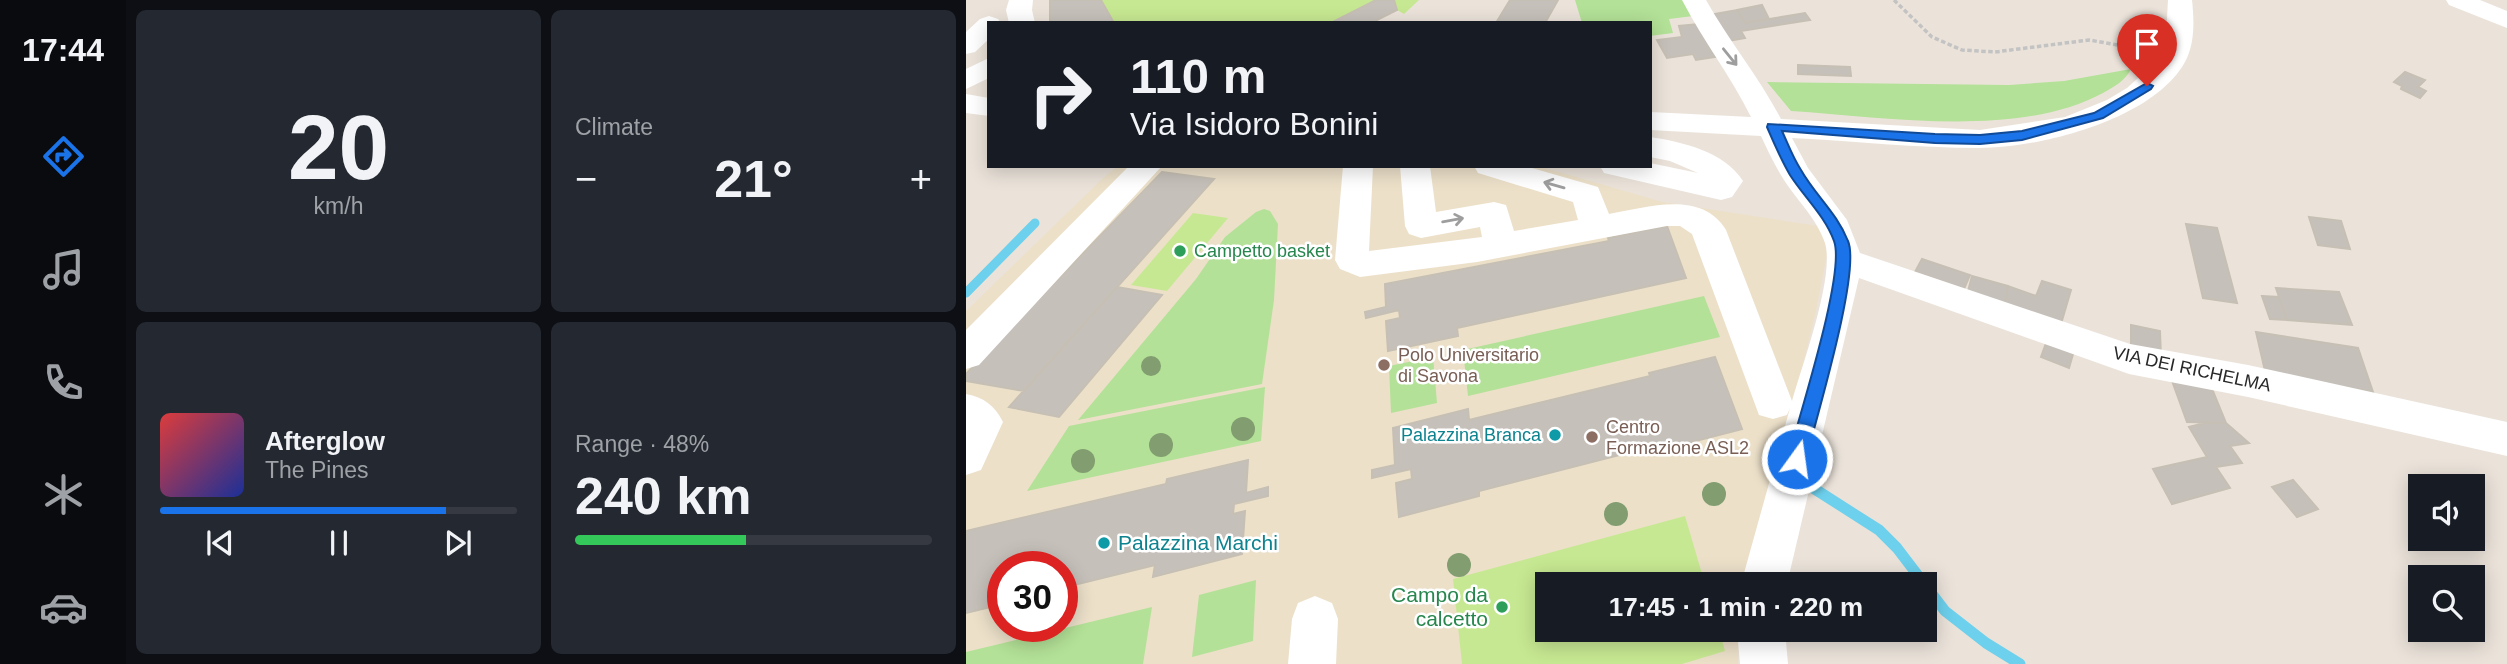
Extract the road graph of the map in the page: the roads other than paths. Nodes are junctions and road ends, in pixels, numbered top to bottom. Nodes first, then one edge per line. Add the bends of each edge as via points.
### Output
1 (1001, 0) edge
2 (1021, 0) edge
3 (1694, 0) edge
4 (2180, 0) edge
5 (2458, 0) edge
6 (2507, 20) edge
7 (996, 21) edge
8 (1022, 21) edge
9 (977, 35) edge
10 (987, 70) edge
11 (972, 103) edge
12 (1652, 121) edge
13 (1773, 127) junction
14 (1652, 147) edge
15 (1145, 168) edge
16 (1358, 168) edge
17 (1415, 168) edge
18 (1496, 168) edge
19 (1624, 168) edge
20 (1596, 227) junction
21 (1500, 245) junction
22 (1844, 260) junction
23 (966, 354) edge
24 (1773, 403) dead end
25 (966, 411) edge
26 (2507, 439) edge
27 (966, 457) edge
28 (1767, 572) edge
29 (1761, 642) edge
30 (1763, 664) edge

1 - 7 street
1 - 9 street
2 - 8 street
3 -> 13 street
4 - 13 street via 2181,29 2174,58 2147,86 2099,116 2022,135 1980,139
5 - 6 street
10 - 11 street
12 - 13 street
13 - 22 street via 1795,173 1831,220
14 - 19 street via 1669,149 1718,171 1727,181 1721,189
15 - 23 street
16 - 21 street via 1351,242 1352,260 1360,265
17 -> 21 street via 1421,226 1494,213
20 -> 18 street via 1587,195
20 - 21 street
20 - 24 street via 1679,214 1694,217 1709,230
22 - 26 street, VIA DEI RICHELMA via 2129,359
22 - 28 street via 1840,292
25 - 27 street via 983,422
29 - 30 street

